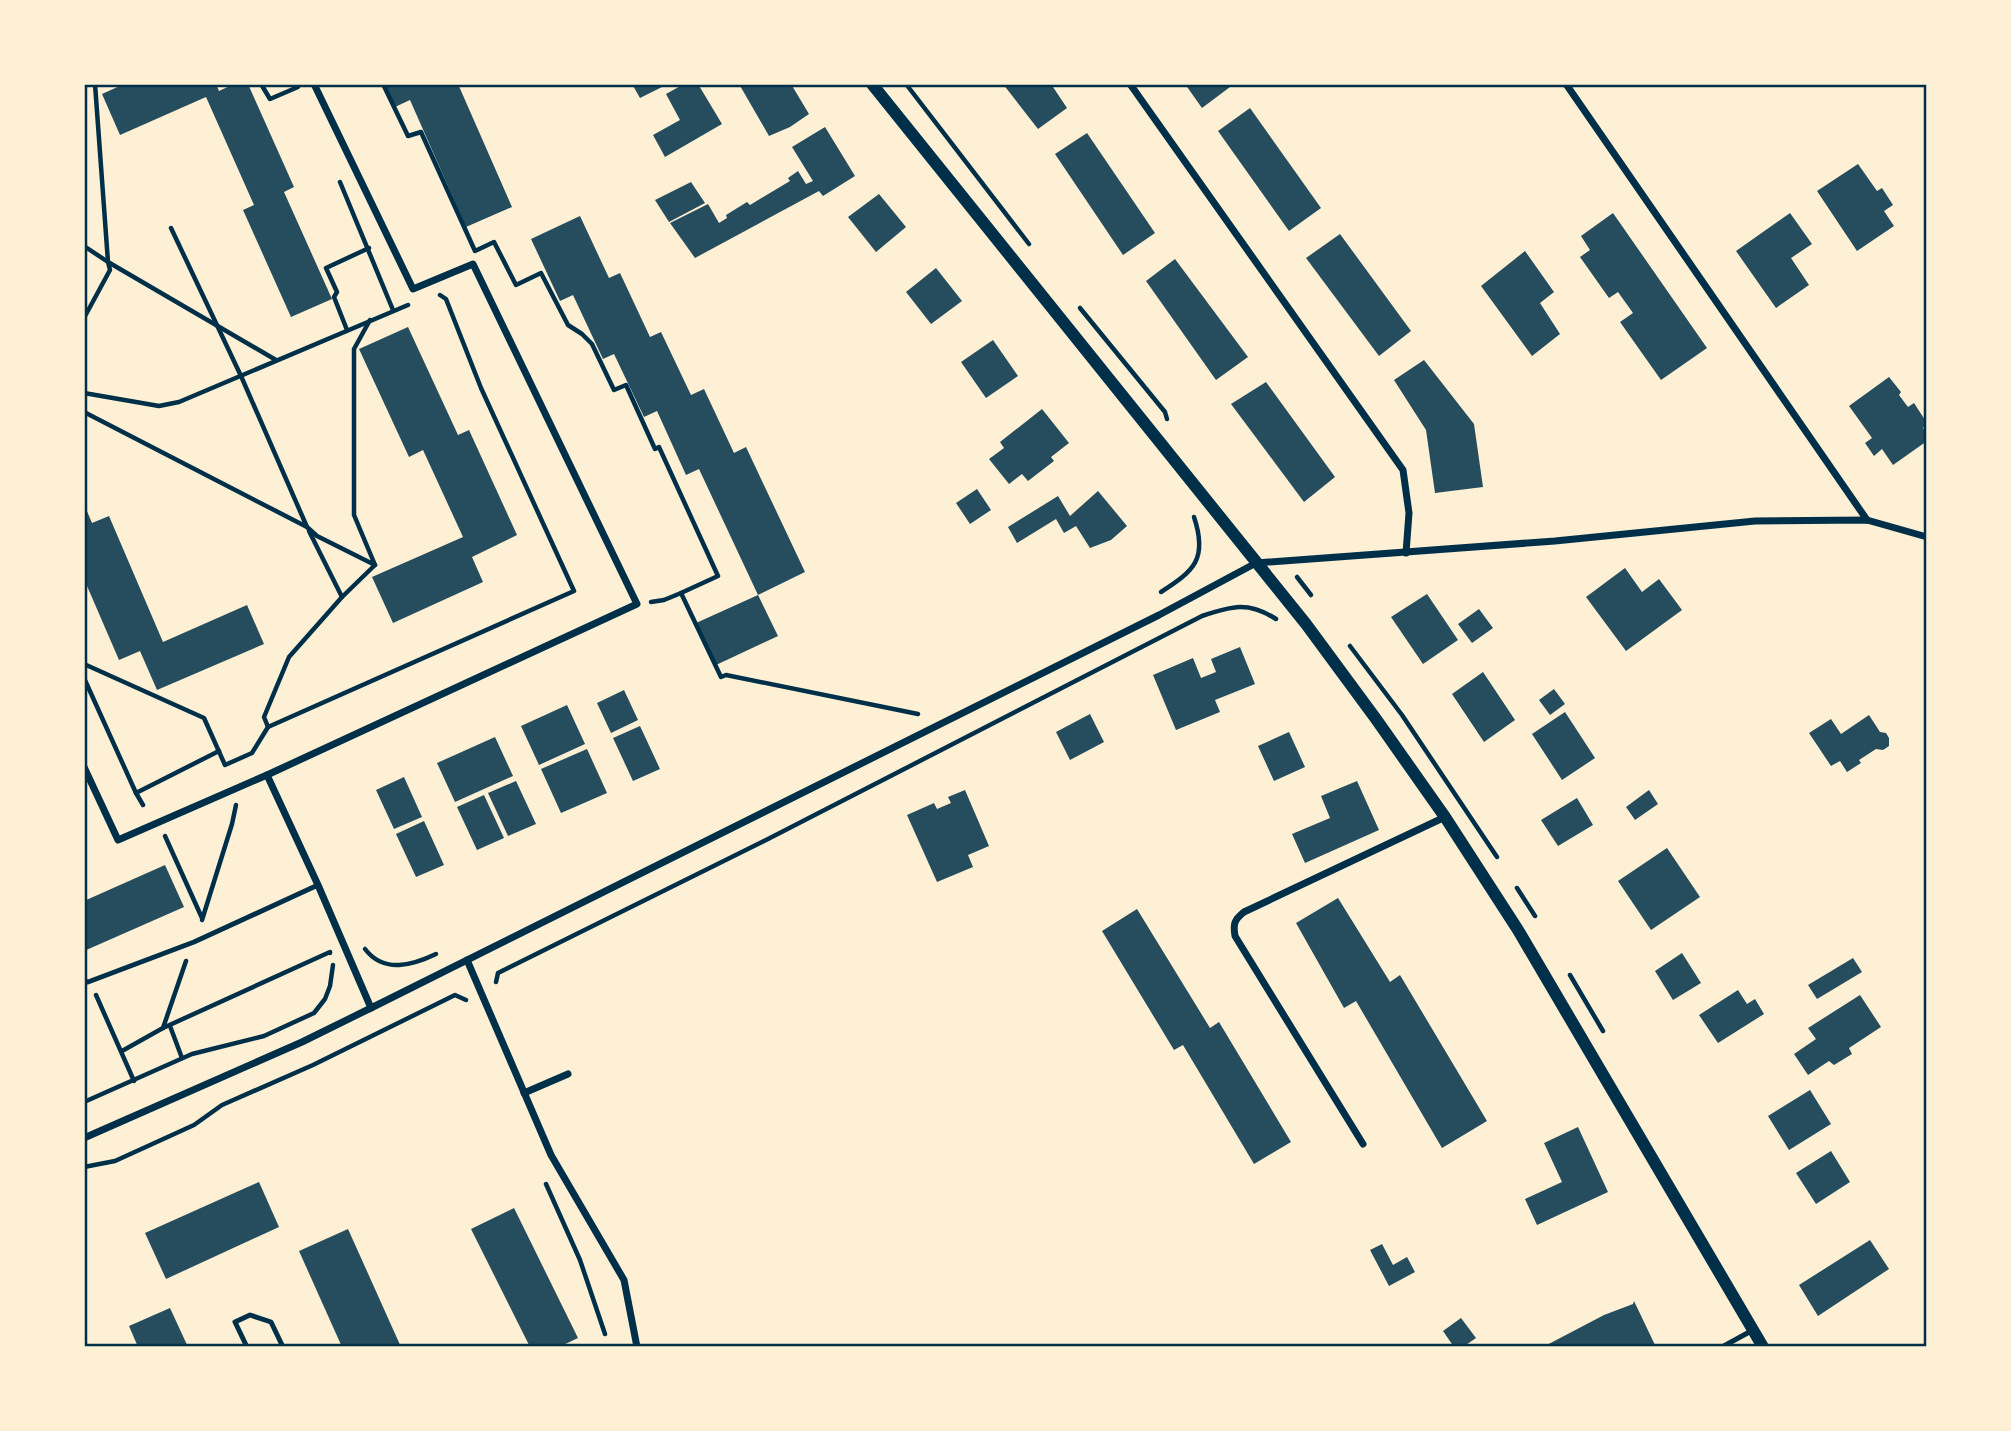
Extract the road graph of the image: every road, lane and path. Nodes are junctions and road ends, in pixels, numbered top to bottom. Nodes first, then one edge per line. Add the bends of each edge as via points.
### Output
1 (95, 84) edge
2 (261, 84) edge
3 (314, 84) edge
4 (383, 84) edge
5 (872, 84) edge
6 (906, 84) edge
7 (1130, 84) edge
8 (1566, 84) edge
9 (299, 87) dead end
10 (171, 228) dead end
11 (84, 246) edge
12 (1036, 253) dead end
13 (108, 262) junction
14 (433, 295) dead end
15 (1074, 300) dead end
16 (413, 303) dead end
17 (393, 310) junction
18 (84, 317) edge
19 (370, 320) junction
20 (217, 326) junction
21 (347, 330) junction
22 (276, 360) junction
23 (241, 376) junction
24 (84, 393) edge
25 (84, 412) edge
26 (1168, 423) dead end
27 (1192, 510) dead end
28 (1867, 520) junction
29 (307, 527) junction
30 (1927, 537) edge
31 (1406, 553) junction
32 (1256, 563) junction
33 (375, 565) junction
34 (681, 593) junction
35 (1159, 593) dead end
36 (342, 597) junction
37 (636, 604) junction
38 (1285, 627) dead end
39 (84, 664) edge
40 (84, 678) edge
41 (918, 714) dead end
42 (268, 727) junction
43 (219, 751) junction
44 (84, 767) edge
45 (267, 775) junction
46 (136, 793) junction
47 (237, 798) dead end
48 (143, 805) dead end
49 (1444, 817) junction
50 (165, 835) dead end
51 (318, 885) junction
52 (211, 922) dead end
53 (199, 928) dead end
54 (363, 946) dead end
55 (439, 952) dead end
56 (187, 957) dead end
57 (467, 960) junction
58 (84, 981) edge
59 (499, 992) dead end
60 (95, 994) dead end
61 (371, 1008) junction
62 (470, 1008) dead end
63 (170, 1026) junction
64 (163, 1028) junction
65 (122, 1051) junction
66 (182, 1059) junction
67 (568, 1074) dead end
68 (134, 1081) junction
69 (524, 1093) junction
70 (84, 1102) edge
71 (84, 1138) edge
72 (1363, 1144) dead end
73 (84, 1167) edge
74 (1753, 1331) junction
75 (247, 1347) edge
76 (283, 1347) edge
77 (637, 1347) edge
78 (1722, 1347) edge
79 (1763, 1347) edge

1 - 13 path
2 - 9 path via 270,99
3 - 37 street via 413,289 474,264
4 - 34 path via 408,136 421,132 475,251 494,242 516,285 541,273 568,325 592,344 614,390 626,385 718,576
5 - 32 street
6 - 12 path
7 - 31 street via 1403,470 1409,513
8 - 28 street
10 - 20 path
11 - 13 path
13 - 18 path via 110,270
13 - 20 path
14 - 42 path via 446,299 481,388 574,591
15 - 26 path via 1165,412
16 - 17 path
17 - 19 path
17 - 21 path via 369,248 326,268
19 - 21 path
19 - 33 path via 354,349 354,515
20 - 22 path
20 - 23 path
21 - 22 path
22 - 23 path
23 - 24 path via 159,406
23 - 29 path
25 - 29 path
27 - 35 path via 1200,538 1195,564 1186,576
28 - 30 street
28 - 31 street via 1755,522
29 - 33 path
29 - 36 path
31 - 32 street
32 - 49 street via 1306,624
32 - 57 street
33 - 36 path
34 - 37 path
34 - 41 path via 721,677
36 - 42 path via 289,657 264,717
37 - 45 street
38 - 59 path via 1255,608 1242,606 1202,616 498,973
39 - 43 path via 204,718
40 - 46 path
42 - 43 path via 252,753 225,765
43 - 46 path
44 - 45 street via 118,840
45 - 51 street
46 - 48 path
47 - 50 path via 202,918
49 - 72 street via 1244,912 1233,925 1235,936
49 - 74 street via 1518,930
51 - 58 lane via 194,942
51 - 61 street
52 - 53 path
54 - 55 path via 381,962 400,967
56 - 64 path
57 - 61 street
57 - 69 street
60 - 65 path
61 - 71 street
62 - 73 path via 455,995 313,1066 222,1105 194,1125 115,1161
63 - 64 path
63 - 66 path
63 - 66 path via 330,952 330,986 314,1013 264,1036
64 - 65 path
65 - 68 path
66 - 68 path
67 - 69 street
68 - 70 path
69 - 77 street via 551,1155 624,1280
74 - 78 lane
74 - 79 street
75 - 76 lane via 235,1322 250,1315 271,1322

